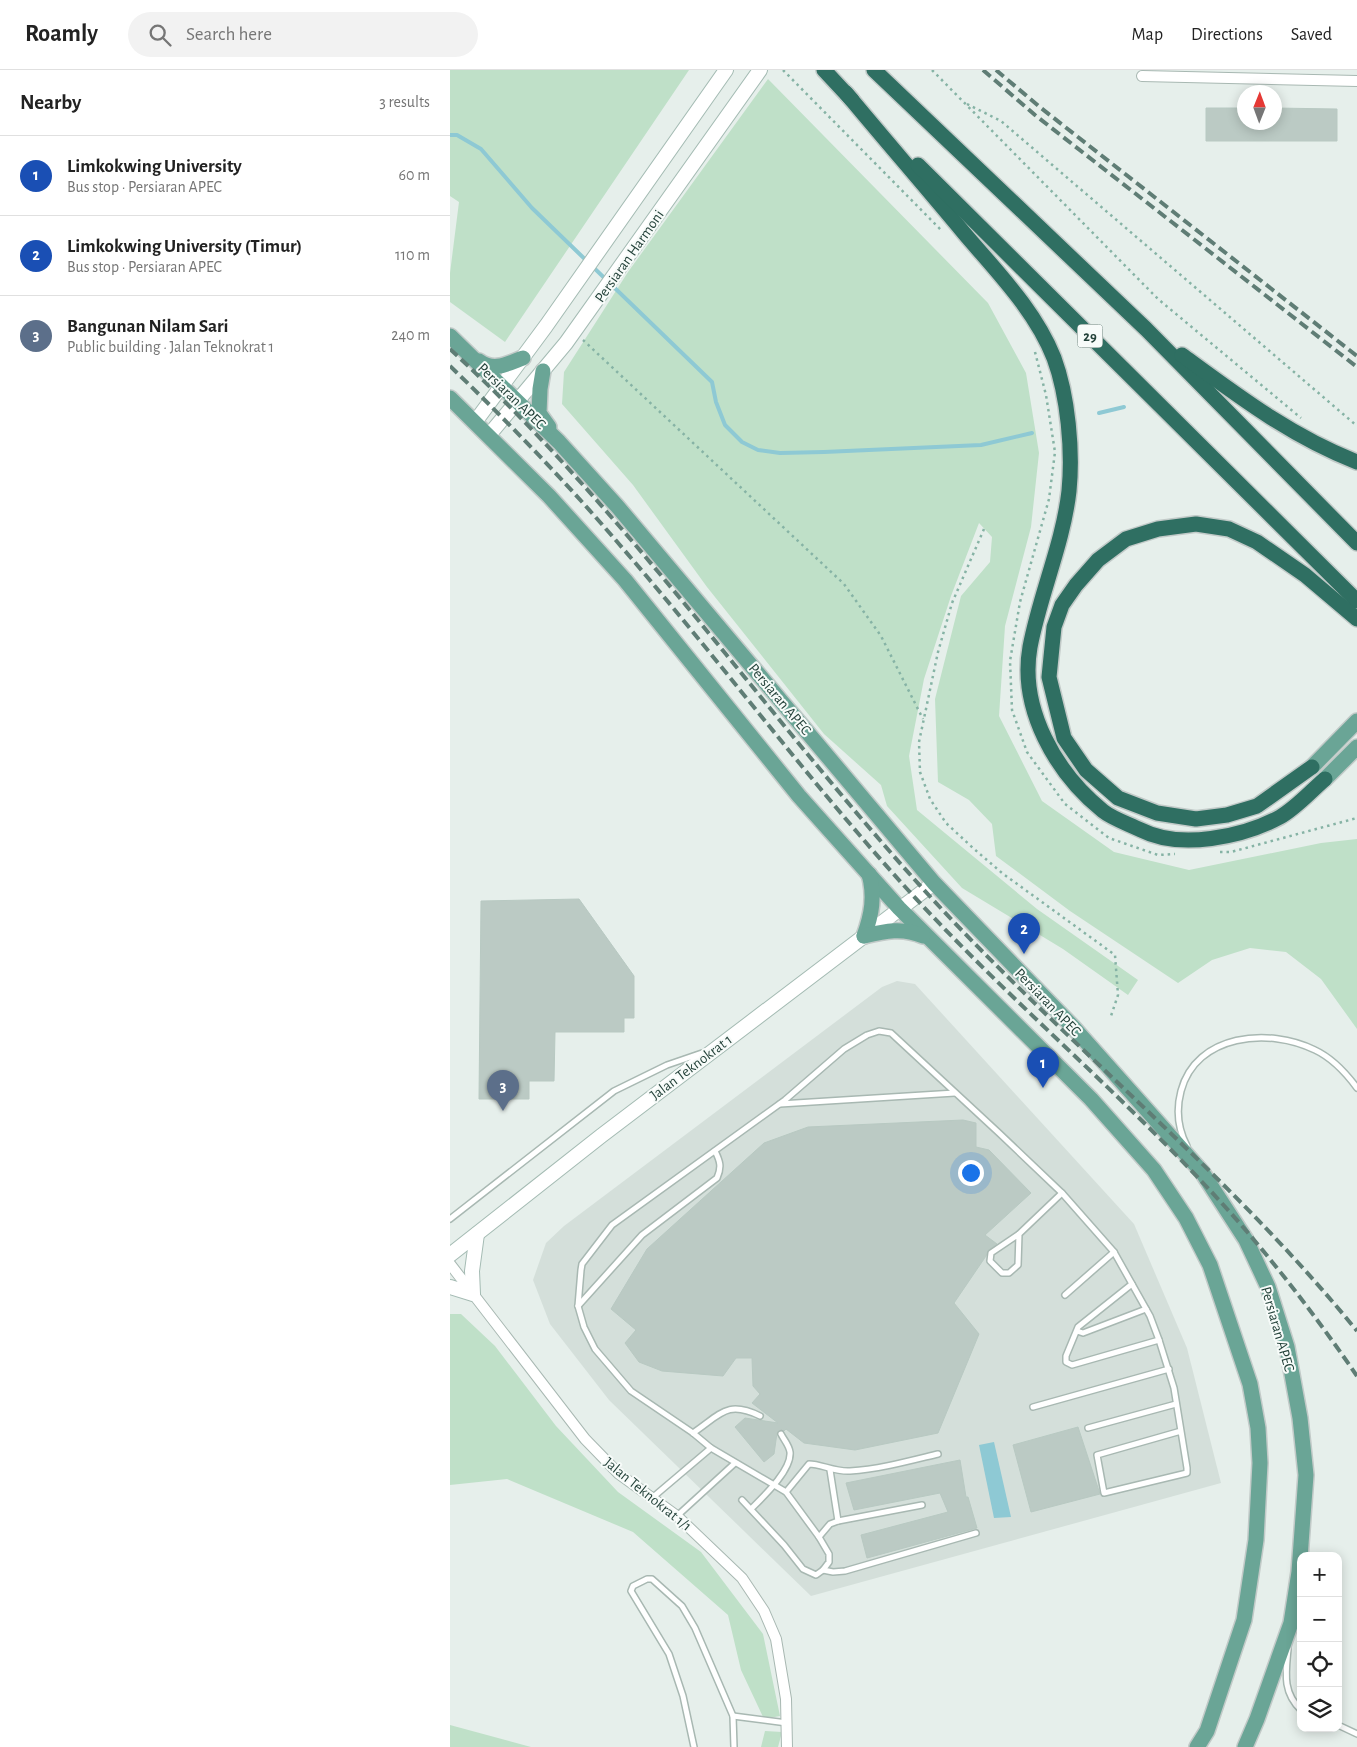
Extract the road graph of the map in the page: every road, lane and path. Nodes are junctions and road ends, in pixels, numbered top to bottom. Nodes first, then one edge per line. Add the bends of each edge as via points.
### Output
1 (726, 70) edge
2 (760, 70) edge
3 (783, 70) edge
4 (824, 70) edge
5 (874, 70) edge
6 (932, 70) edge
7 (1142, 76) dead end
8 (1357, 81) edge
9 (846, 93) junction
10 (964, 102) junction
11 (946, 235) dead end
12 (1146, 329) junction
13 (450, 336) edge
14 (570, 338) junction
15 (1034, 347) dead end
16 (468, 353) junction
17 (523, 358) junction
18 (543, 371) junction
19 (501, 386) junction
20 (450, 398) edge
21 (518, 402) junction
22 (1304, 420) dead end
23 (475, 422) junction
24 (1357, 426) edge
25 (489, 435) junction
26 (559, 442) junction
27 (1357, 462) edge
28 (984, 529) dead end
29 (1357, 543) edge
30 (1357, 601) edge
31 (1357, 619) edge
32 (924, 720) junction
33 (1357, 721) edge
34 (1357, 747) edge
35 (1312, 767) joint
36 (1325, 779) joint
37 (1357, 818) edge
38 (1212, 853) dead end
39 (1176, 854) dead end
40 (868, 872) junction
41 (934, 883) junction
42 (899, 908) junction
43 (864, 936) junction
44 (927, 938) junction
45 (1111, 1016) dead end
46 (716, 1048) junction
47 (1357, 1088) edge
48 (956, 1093) junction
49 (779, 1104) junction
50 (714, 1151) junction
51 (1202, 1172) junction
52 (1062, 1193) junction
53 (450, 1219) edge
54 (477, 1234) junction
55 (1019, 1234) junction
56 (1114, 1252) junction
57 (450, 1255) edge
58 (450, 1264) edge
59 (1132, 1284) junction
60 (450, 1286) edge
61 (473, 1294) junction
62 (1065, 1295) dead end
63 (578, 1306) junction
64 (1146, 1309) junction
65 (1077, 1331) junction
66 (1159, 1340) junction
67 (1169, 1369) junction
68 (1176, 1404) junction
69 (1033, 1407) dead end
70 (760, 1416) dead end
71 (1088, 1428) dead end
72 (1181, 1431) junction
73 (693, 1433) junction
74 (781, 1434) dead end
75 (711, 1448) junction
76 (938, 1454) dead end
77 (735, 1463) junction
78 (830, 1470) junction
79 (776, 1485) junction
80 (786, 1492) junction
81 (651, 1499) junction
82 (742, 1500) dead end
83 (922, 1505) dead end
84 (752, 1509) junction
85 (677, 1516) junction
86 (838, 1521) junction
87 (976, 1533) dead end
88 (820, 1536) junction
89 (824, 1570) junction
90 (1290, 1624) junction
91 (1297, 1705) edge
92 (734, 1716) junction
93 (788, 1723) junction
94 (1342, 1727) edge
95 (1357, 1734) edge
96 (694, 1747) edge
97 (734, 1747) edge
98 (787, 1747) edge
99 (1197, 1747) edge
100 (1245, 1747) edge

1 - 17 street, Persiaran Harmoni
2 - 14 street, Persiaran Harmoni
3 - 11 path
4 - 9 highway, 29
5 - 12 highway
6 - 10 path
7 - 8 street
9 - 30 highway, 29
9 - 36 highway via 1027,307 1054,359 1066,411 1069,490 1030,648 1029,685 1041,732 1066,774 1104,812 1155,837 1206,839 1245,833 1282,816
10 - 22 path via 1158,299
10 - 24 path via 1001,121
12 - 27 highway via 1285,428 1325,450
12 - 29 highway
13 - 16 main road, Persiaran APEC
14 - 18 street, Persiaran Harmoni
14 - 32 path via 844,584 881,636
15 - 39 path via 1055,452 1049,499 1020,602 1010,661 1012,710 1027,752 1065,804 1109,838 1158,855
16 - 17 main road via 486,366 500,367
16 - 19 main road, Persiaran APEC
17 - 19 street, Persiaran Harmoni
18 - 21 street, Persiaran Harmoni
18 - 26 main road via 539,413
19 - 21 main road, Persiaran APEC
19 - 23 street, Persiaran Harmoni
20 - 23 main road
21 - 25 street, Persiaran Harmoni
21 - 26 main road, Persiaran APEC
23 - 25 main road
25 - 40 main road via 625,580 799,796
26 - 41 main road, Persiaran APEC via 617,506
28 - 32 path via 952,603
31 - 35 highway via 1305,575 1257,542 1229,529 1196,524 1158,529 1126,539 1098,560 1076,585 1062,604 1054,627 1049,676 1064,738 1086,770 1118,798 1157,813 1196,819 1227,815 1257,806
32 - 45 path via 919,742 920,772 930,799 946,823 1002,873 1115,955 1118,995
33 - 35 main road
34 - 36 main road
37 - 38 path via 1231,852
40 - 42 main road
40 - 43 main road via 873,890
41 - 42 street, Jalan Teknokrat 1
41 - 51 main road, Persiaran APEC via 1073,1027
42 - 43 street, Jalan Teknokrat 1
42 - 44 main road
43 - 44 main road via 903,930
43 - 46 street, Jalan Teknokrat 1
44 - 99 main road via 1091,1099 1154,1170 1186,1218 1210,1265 1247,1375 1258,1428 1260,1463 1256,1540 1244,1620 1207,1731
46 - 53 lane via 666,1065 614,1091
46 - 54 street, Jalan Teknokrat 1
47 - 51 lane via 1331,1060 1294,1041 1254,1037 1209,1052 1191,1067 1178,1103 1184,1141
48 - 49 lane
48 - 49 lane via 891,1033 879,1031 867,1034 844,1049
48 - 52 lane
49 - 50 lane
50 - 63 lane via 608,1230 582,1264
50 - 63 lane via 721,1170 717,1178 642,1235
51 - 90 main road, Persiaran APEC via 1246,1240 1268,1287 1288,1356 1300,1418 1306,1475 1299,1572
52 - 55 lane
52 - 56 lane
54 - 57 street, Jalan Teknokrat 1
54 - 61 street via 472,1271
55 - 55 lane via 989,1258 1002,1273 1009,1273 1019,1262
56 - 59 lane
56 - 62 lane
58 - 61 street, Jalan Teknokrat 1/1
59 - 64 lane
59 - 65 lane via 1089,1316
60 - 61 street
61 - 81 street, Jalan Teknokrat 1/1 via 585,1439 619,1474
63 - 73 lane via 595,1349 631,1391
64 - 65 lane via 1083,1333
64 - 66 lane
65 - 66 lane via 1066,1356 1066,1362 1072,1365
66 - 67 lane
67 - 68 lane
67 - 69 lane
68 - 71 lane
68 - 72 lane
70 - 73 lane via 744,1408 729,1409
72 - 72 lane via 1187,1468 1184,1475 1104,1493 1097,1455
73 - 75 lane
74 - 79 lane via 790,1450 790,1457
75 - 77 lane
75 - 81 lane
76 - 78 lane via 882,1467
77 - 79 lane
77 - 85 lane
78 - 80 lane via 809,1464
78 - 86 lane
79 - 80 lane
79 - 84 lane
80 - 88 lane
81 - 85 street, Jalan Teknokrat 1/1
82 - 84 lane
83 - 86 lane
84 - 89 lane via 802,1569 816,1575
85 - 93 street, Jalan Teknokrat 1/1 via 742,1578 764,1611 776,1639
86 - 88 lane via 830,1524
87 - 89 lane via 845,1571
88 - 89 lane via 830,1558
90 - 91 lane via 1285,1683
90 - 100 main road, Persiaran APEC via 1258,1719
92 - 93 lane
92 - 96 lane via 682,1606 650,1578 633,1586 631,1591 669,1654 683,1696
92 - 97 lane
93 - 98 street, Jalan Teknokrat 1/1
94 - 95 lane

